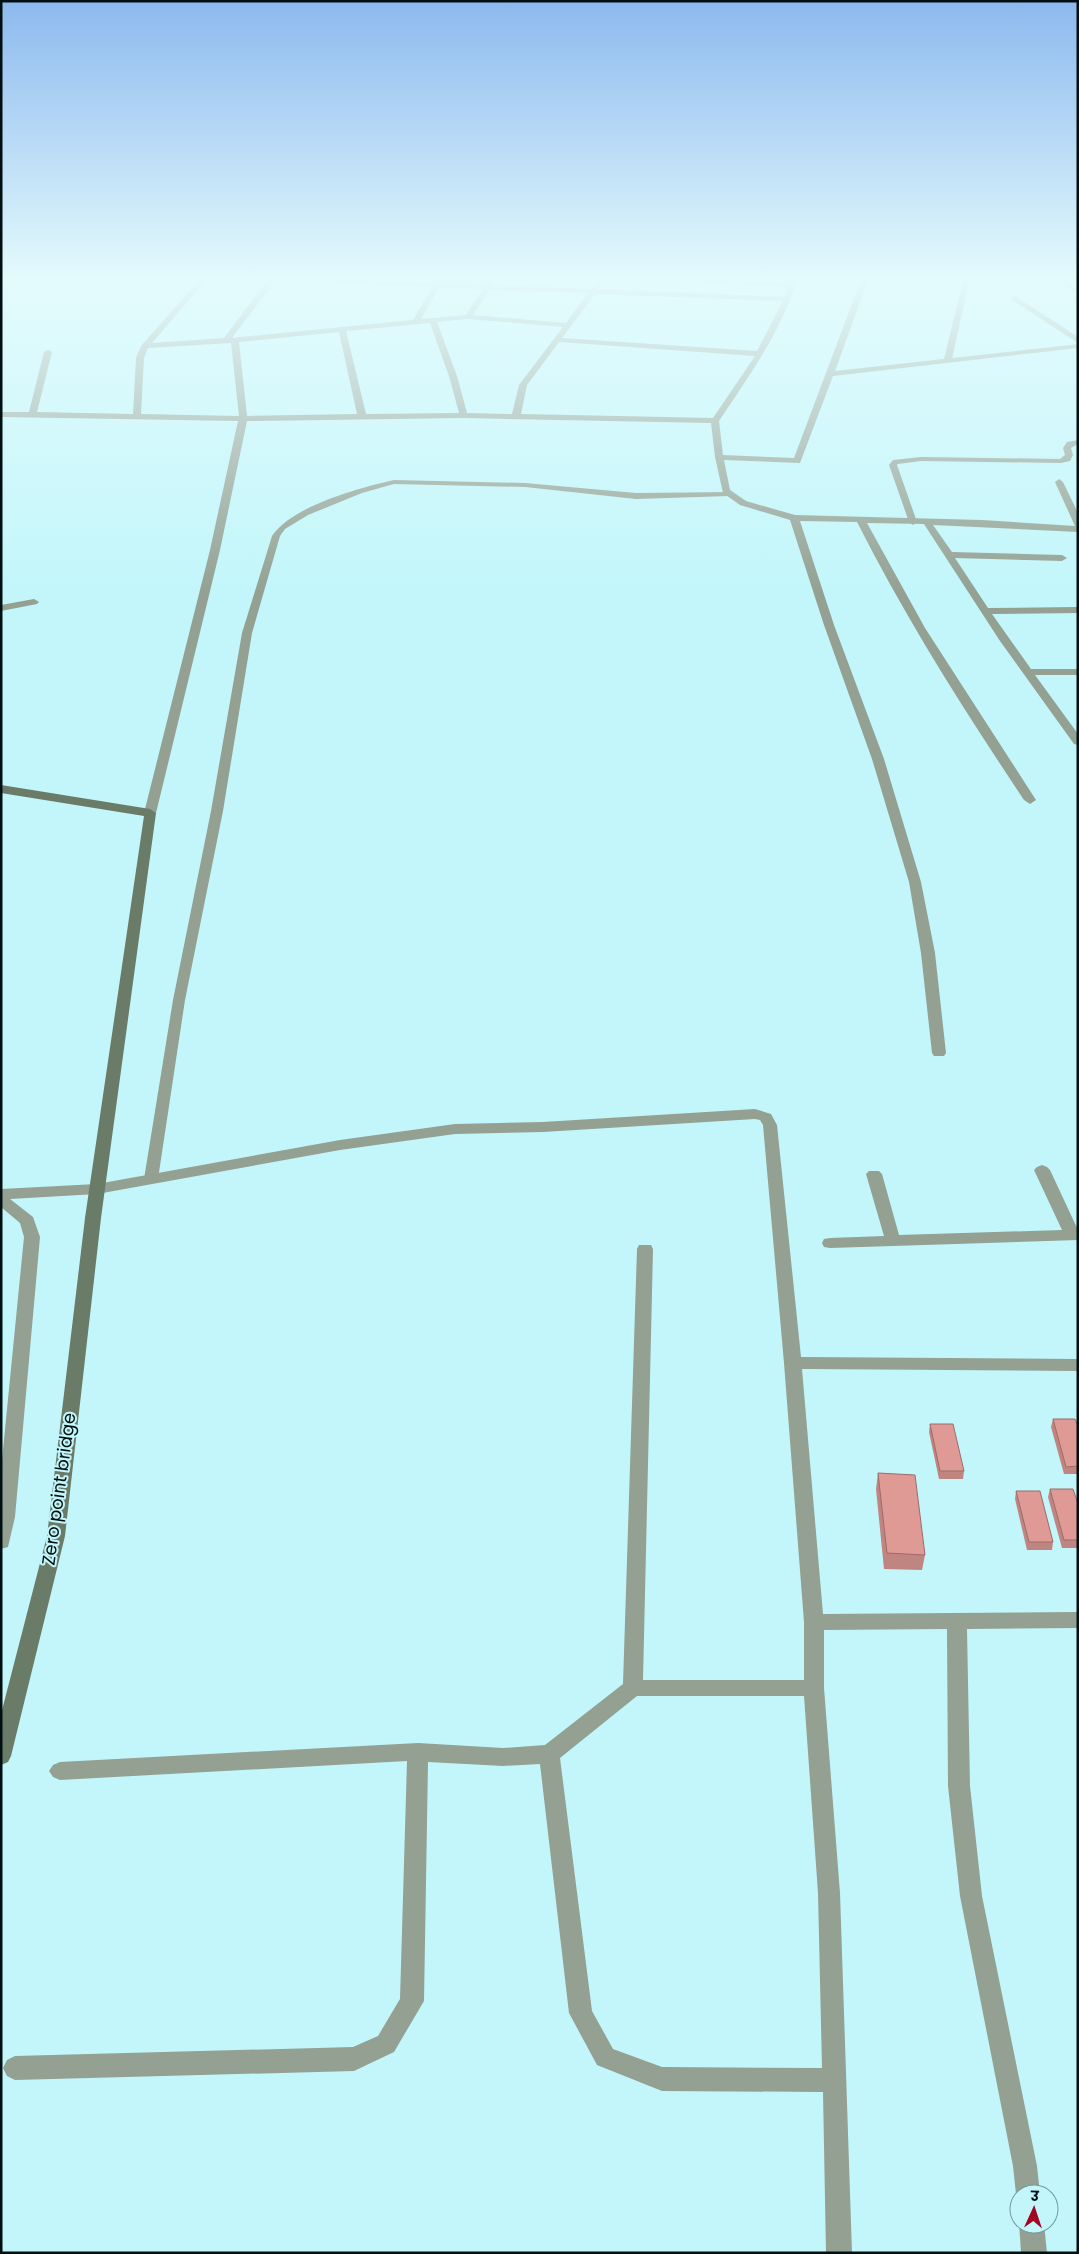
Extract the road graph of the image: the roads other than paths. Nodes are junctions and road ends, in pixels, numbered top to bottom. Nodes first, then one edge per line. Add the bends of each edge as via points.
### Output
1 (40, 382) edge
2 (139, 382) edge
3 (238, 382) edge
4 (354, 382) edge
5 (455, 382) edge
6 (525, 382) edge
7 (741, 382) edge
8 (825, 382) edge
9 (1, 414) edge
10 (32, 415) junction
11 (464, 415) junction
12 (362, 416) junction
13 (516, 416) junction
14 (137, 418) junction
15 (244, 419) junction
16 (715, 421) junction
17 (1078, 442) edge
18 (719, 457) junction
19 (1059, 482) dead end
20 (730, 494) junction
21 (794, 518) junction
22 (861, 521) junction
23 (913, 522) junction
24 (926, 522) junction
25 (1078, 524) edge
26 (1078, 529) edge
27 (948, 555) junction
28 (1062, 558) dead end
29 (34, 602) dead end
30 (1, 608) edge
31 (1078, 610) edge
32 (986, 611) junction
33 (1027, 672) junction
34 (1078, 672) edge
35 (1062, 720) junction
36 (1078, 720) edge
37 (1078, 742) edge
38 (1, 789) edge
39 (1030, 800) dead end
40 (150, 812) junction
41 (939, 1053) dead end
42 (1042, 1170) dead end
43 (874, 1174) dead end
44 (151, 1179) junction
45 (97, 1189) junction
46 (1, 1194) edge
47 (1, 1199) edge
48 (1075, 1235) edge
49 (893, 1241) junction
50 (830, 1243) dead end
51 (645, 1249) dead end
52 (793, 1364) junction
53 (1078, 1365) edge
54 (1, 1542) edge
55 (1078, 1620) edge
56 (814, 1622) junction
57 (957, 1622) junction
58 (633, 1688) junction
59 (814, 1688) junction
60 (418, 1752) junction
61 (549, 1754) junction
62 (1, 1756) edge
63 (60, 1772) dead end
64 (15, 2068) dead end
65 (834, 2080) junction
66 (1027, 2184) edge
67 (1032, 2234) edge
68 (839, 2253) edge
69 (1034, 2253) edge

1 - 10 street
2 - 14 street
3 - 15 street
4 - 12 street
5 - 11 street
6 - 13 street
7 - 16 street
8 - 18 street via 798,461
9 - 10 street
10 - 14 street
11 - 12 street
11 - 13 street
12 - 15 street
13 - 16 street
14 - 15 street
15 - 40 street
16 - 18 street
17 - 23 lane via 1070,444 1067,459 1061,461 921,459 896,462 893,465
18 - 20 street via 726,491
19 - 25 street
20 - 21 street via 758,509
20 - 44 lane via 636,496 525,485 394,482 359,491 305,513 282,527 276,536 247,634
21 - 22 street
21 - 41 street via 828,625 878,759 915,882 928,952
22 - 23 street
22 - 39 street via 880,560 936,653
23 - 24 street
24 - 26 street
24 - 27 street
27 - 28 street
27 - 32 street
29 - 30 lane
31 - 32 street
32 - 33 street
33 - 34 street
33 - 35 street
35 - 36 street
35 - 37 street
38 - 40 street
40 - 45 street, Zero point bridge
42 - 48 street
43 - 49 street
44 - 45 street
44 - 52 street via 340,1145 456,1129 760,1115 766,1117 770,1125
45 - 46 street
45 - 62 street, Zero point bridge via 56,1536
47 - 54 street via 27,1221 32,1237
48 - 49 street
49 - 50 street
51 - 58 street
52 - 53 street
52 - 56 street
55 - 57 street
56 - 57 street
56 - 59 street
57 - 66 street via 959,1786 971,1896
58 - 59 street
58 - 61 street
59 - 65 street via 829,1893
60 - 61 street via 503,1757
60 - 63 street
60 - 64 street via 412,2002 386,2044 354,2059
61 - 65 street via 581,2013 605,2056 662,2079
65 - 68 street
67 - 69 street

